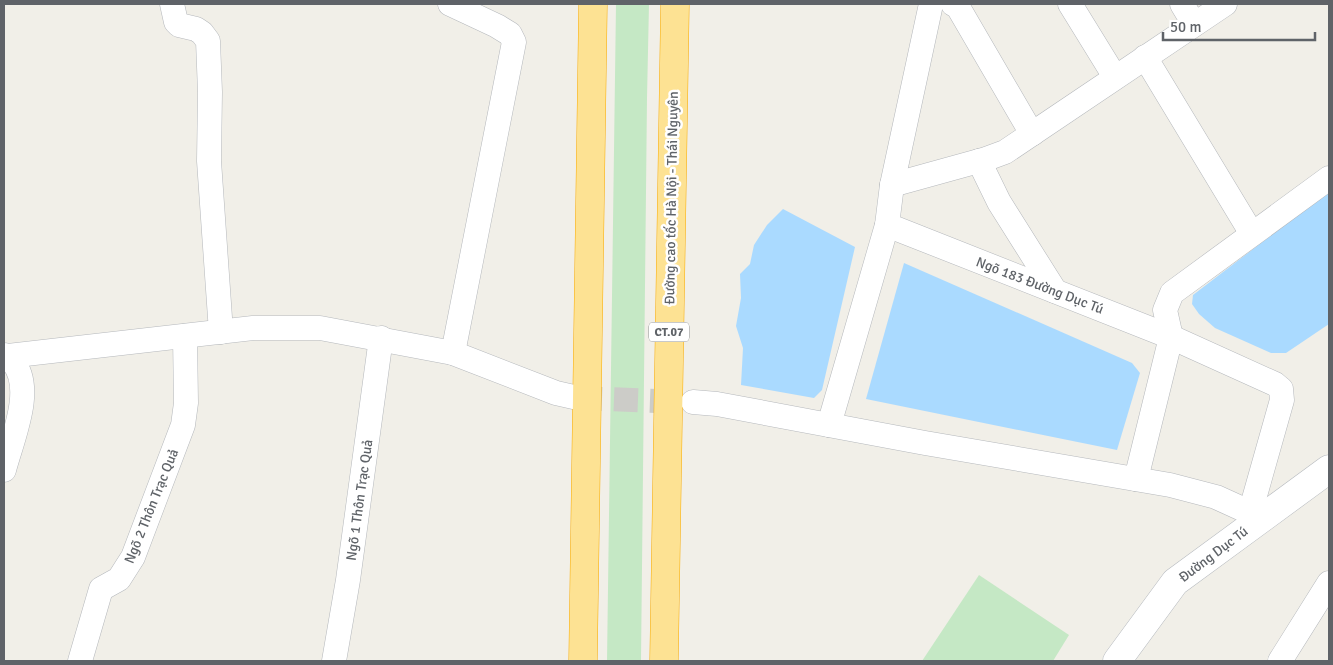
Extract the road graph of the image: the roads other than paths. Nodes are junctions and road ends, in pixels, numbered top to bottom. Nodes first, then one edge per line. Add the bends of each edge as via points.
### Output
1 (172, 4) edge
2 (450, 4) edge
3 (593, 4) edge
4 (675, 4) edge
5 (953, 4) edge
6 (1070, 4) edge
7 (1182, 4) edge
8 (1225, 4) edge
9 (935, 6) edge
10 (1194, 24) junction
11 (1145, 57) junction
12 (1115, 78) junction
13 (1032, 134) junction
14 (979, 162) junction
15 (1329, 178) edge
16 (892, 186) junction
17 (887, 225) junction
18 (1252, 234) junction
19 (1054, 291) junction
20 (221, 332) junction
21 (185, 336) junction
22 (1171, 337) junction
23 (381, 338) junction
24 (453, 353) junction
25 (6, 356) edge
26 (578, 398) tunnel mouth
27 (693, 402) tunnel mouth
28 (829, 425) junction
29 (1329, 468) edge
30 (4, 470) edge
31 (1136, 479) junction
32 (1255, 516) junction
33 (1329, 583) edge
34 (80, 661) edge
35 (334, 661) edge
36 (583, 661) edge
37 (664, 661) edge
38 (1117, 661) edge
39 (1280, 661) edge

1 - 20 street via 176,22 196,29 208,41 209,161
2 - 24 street via 497,26 510,34 514,42
3 - 36 highway
4 - 37 highway, Đường cao tốc Hà Nội - Thái Nguyên / CT.07
5 - 13 street via 958,7
6 - 12 street
7 - 10 street
8 - 10 street
9 - 16 street
10 - 11 street
11 - 12 street
11 - 18 street
12 - 13 street
13 - 14 street via 1005,152
14 - 16 street
14 - 19 street via 999,202
15 - 18 street
16 - 17 street
17 - 19 street, Ngõ 183 Đường Dục Tú
17 - 28 street
18 - 22 street via 1172,293 1165,310
19 - 22 street, Ngõ 183 Đường Dục Tú
20 - 21 street
20 - 23 street via 253,328 320,328
21 - 25 street
21 - 34 street, Ngõ 2 Thôn Trạc Quả via 186,403 183,425 133,557 119,579 101,589
22 - 31 street
22 - 32 street, Ngõ 183 Đường Dục Tú via 1280,389 1282,400 1254,499
23 - 24 street
23 - 35 street, Ngõ 1 Thôn Trạc Quả
24 - 26 street via 556,393
25 - 30 street via 17,367 23,382 23,401
27 - 28 street
28 - 31 street
29 - 32 street, Đường Dục Tú
31 - 32 street via 1216,497
32 - 38 street, Đường Dục Tú via 1175,582
33 - 39 street

